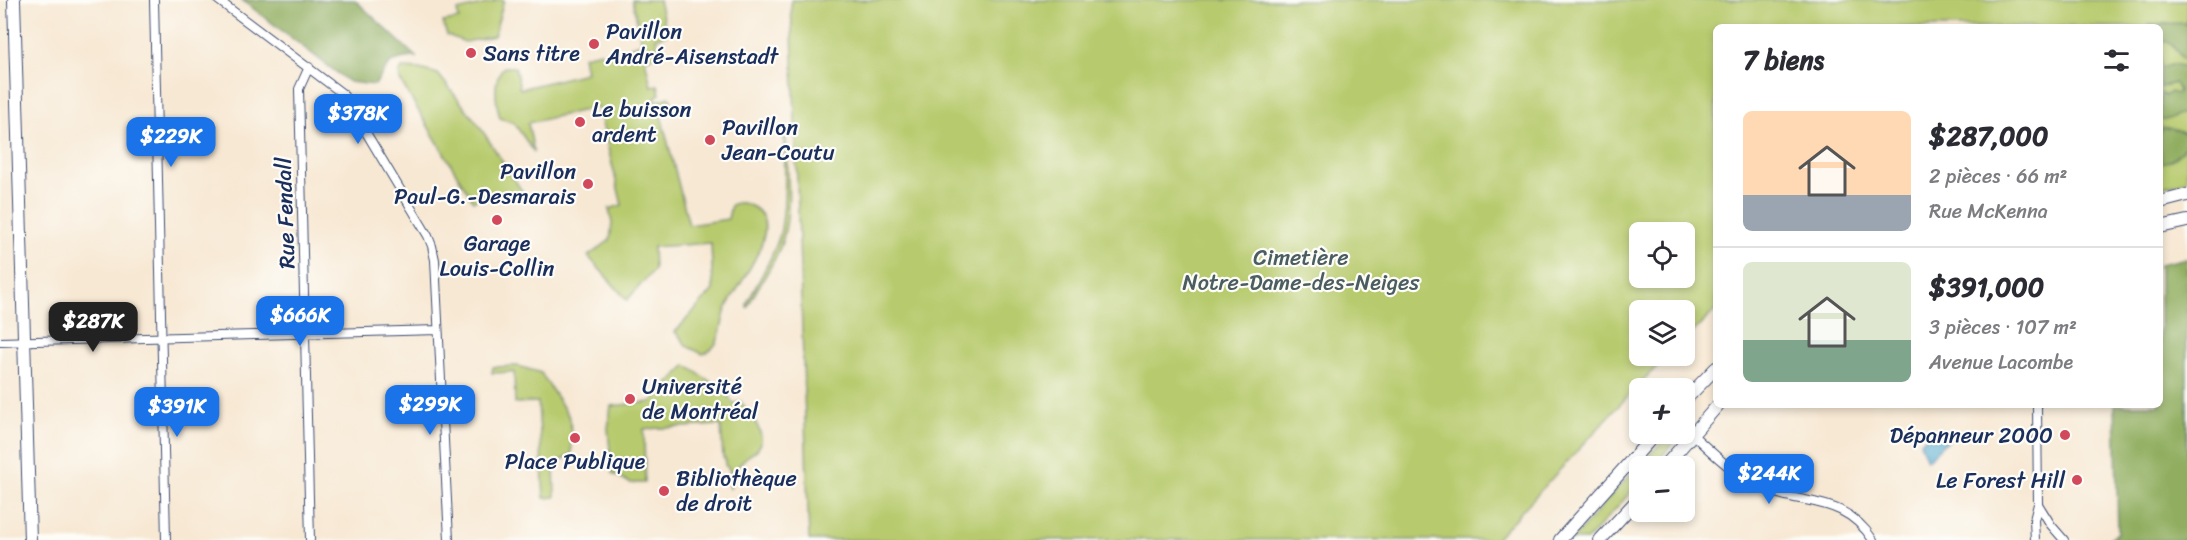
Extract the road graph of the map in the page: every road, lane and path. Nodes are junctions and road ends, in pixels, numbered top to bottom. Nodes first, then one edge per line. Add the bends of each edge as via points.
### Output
1 (14, 0) edge
2 (154, 0) edge
3 (218, 0) edge
4 (309, 67) junction
5 (2187, 195) edge
6 (2163, 201) edge
7 (2187, 221) edge
8 (2163, 226) edge
9 (438, 330) junction
10 (306, 334) junction
11 (162, 338) junction
12 (24, 341) junction
13 (0, 342) edge
14 (1713, 371) edge
15 (1695, 390) edge
16 (1715, 408) edge
17 (2037, 408) edge
18 (1695, 425) edge
19 (1695, 436) edge
20 (1646, 444) edge
21 (2038, 504) junction
22 (1629, 509) edge
23 (30, 540) edge
24 (166, 540) edge
25 (310, 540) edge
26 (449, 540) edge
27 (1560, 540) edge
28 (1600, 540) edge
29 (1873, 540) edge
30 (2035, 540) edge
31 (2064, 540) edge

1 - 12 street
2 - 11 street
3 - 4 street
4 - 9 street via 343,94 428,236 434,253
4 - 10 street, Rue Fendall via 298,89
5 - 6 street
7 - 8 street
9 - 10 street
9 - 26 street
10 - 11 street
10 - 25 street, Rue Fendall
11 - 12 street
11 - 24 street
12 - 13 street
12 - 23 street
14 - 15 street
16 - 18 street
17 - 21 street
19 - 29 street via 1745,478 1780,495 1841,510 1859,522
20 - 27 street
21 - 30 street
21 - 31 street
22 - 28 street

